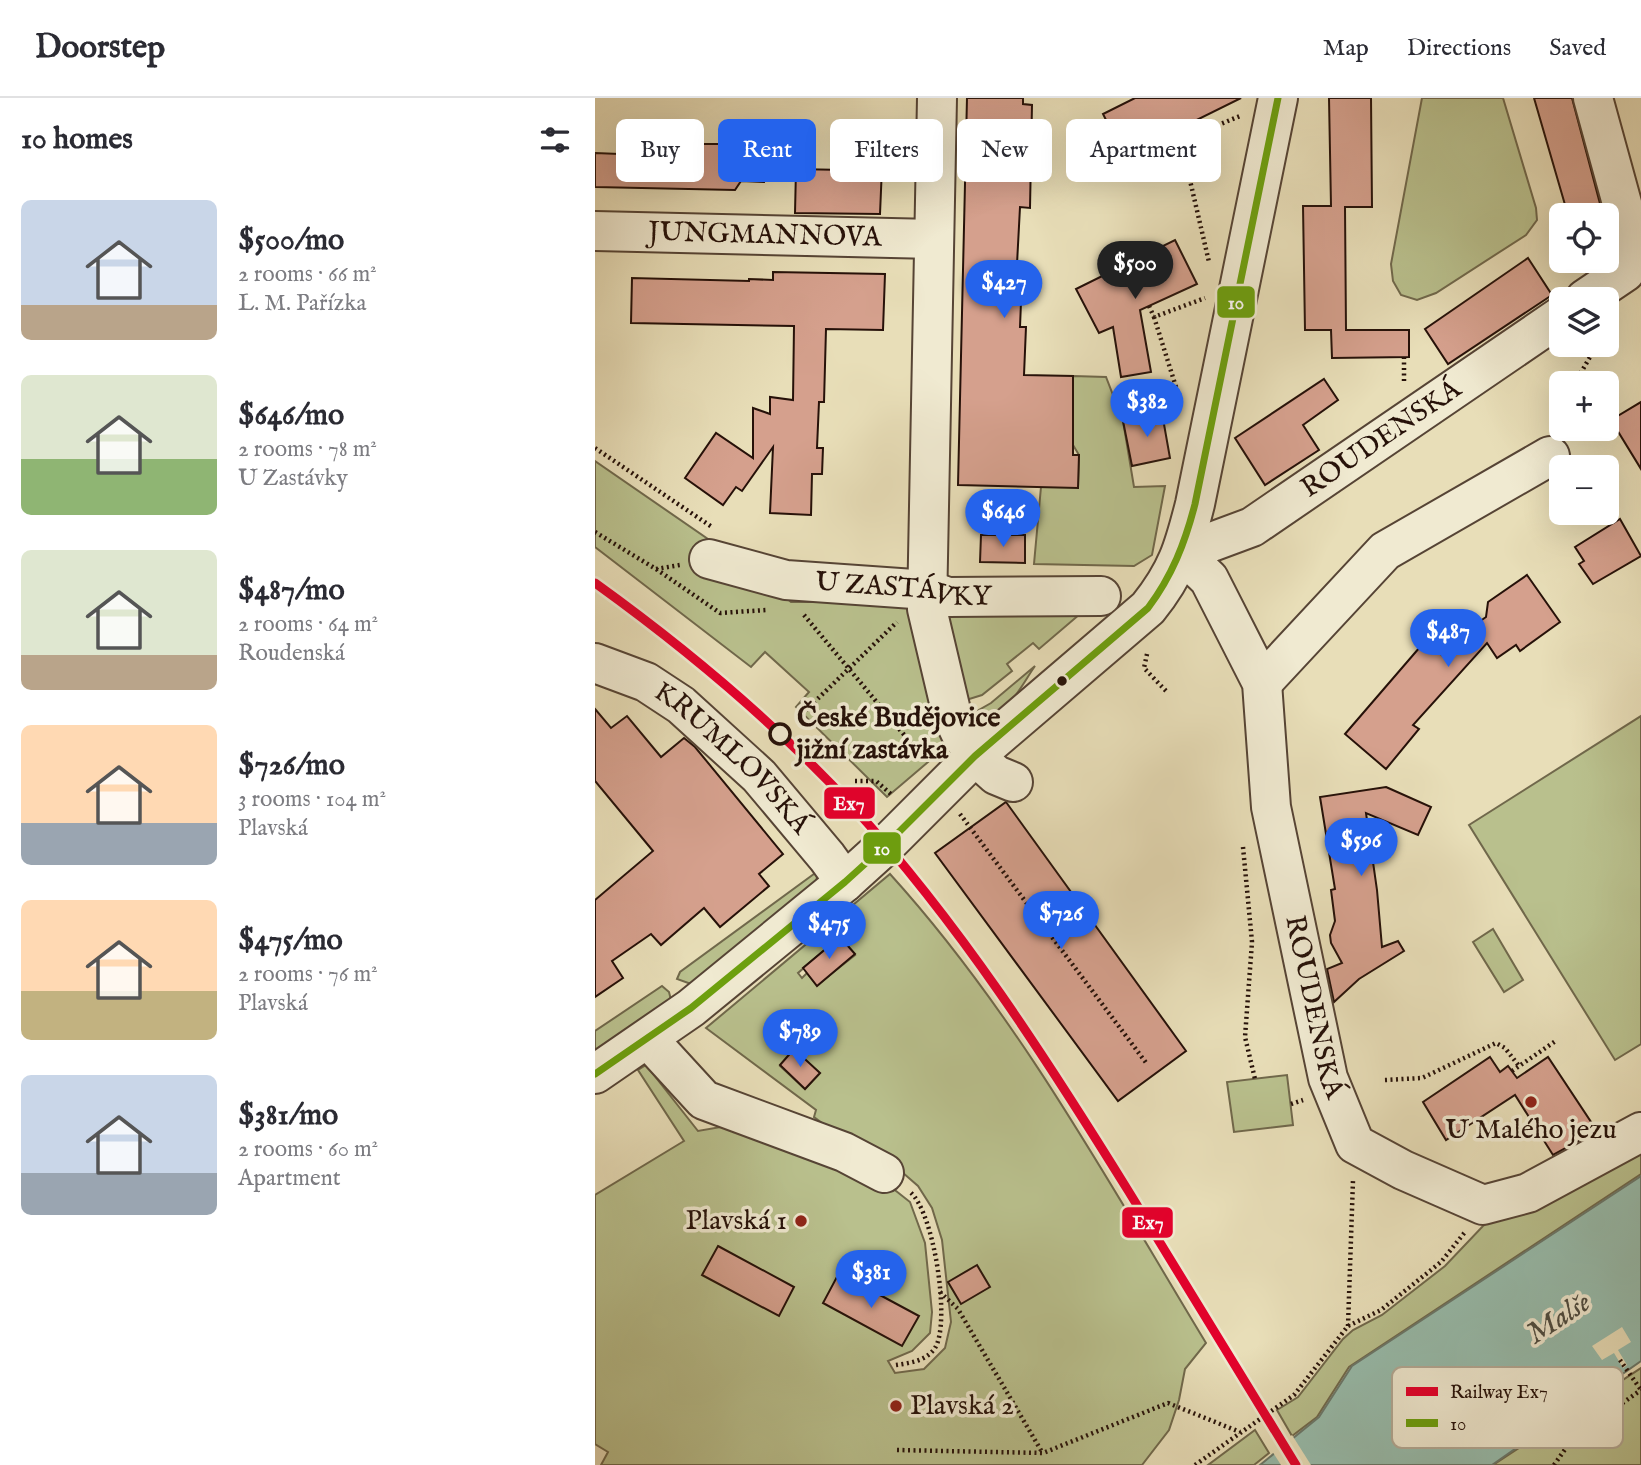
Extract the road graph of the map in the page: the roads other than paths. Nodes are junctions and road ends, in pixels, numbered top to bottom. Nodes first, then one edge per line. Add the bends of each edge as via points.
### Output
1 (937, 98) edge
2 (1278, 98) edge
3 (1593, 98) edge
4 (595, 231) edge
5 (934, 239) junction
6 (1635, 249) edge
7 (1597, 287) edge
8 (1549, 324) edge
9 (1549, 457) edge
10 (1182, 553) junction
11 (709, 559) road end
12 (1101, 596) dead end
13 (916, 603) junction
14 (595, 663) edge
15 (1262, 683) junction
16 (975, 756) junction
17 (1013, 782) dead end
18 (845, 882) junction
19 (648, 1039) junction
20 (595, 1074) edge
21 (1641, 1132) edge
22 (884, 1173) road end

1 - 5 street
2 - 10 street
3 - 6 street
4 - 5 street, JUNGMANNOVA
5 - 13 street
6 - 7 street
8 - 10 street, ROUDENSKÁ via 1252,527
9 - 15 street via 1385,551
10 - 15 street, ROUDENSKÁ via 1209,579
10 - 16 street via 1164,589 1148,608
11 - 13 street, U ZASTÁVKY via 786,580
12 - 13 street, U ZASTÁVKY via 948,597
13 - 16 street via 927,609 952,715
14 - 18 street, KRUMLOVSKÁ via 646,682 681,705 759,776
15 - 21 street, ROUDENSKÁ via 1271,807 1328,1078 1355,1144 1483,1205 1528,1193
16 - 17 street via 996,775
16 - 18 street
18 - 19 street
19 - 20 street
19 - 22 street via 704,1100 844,1152

